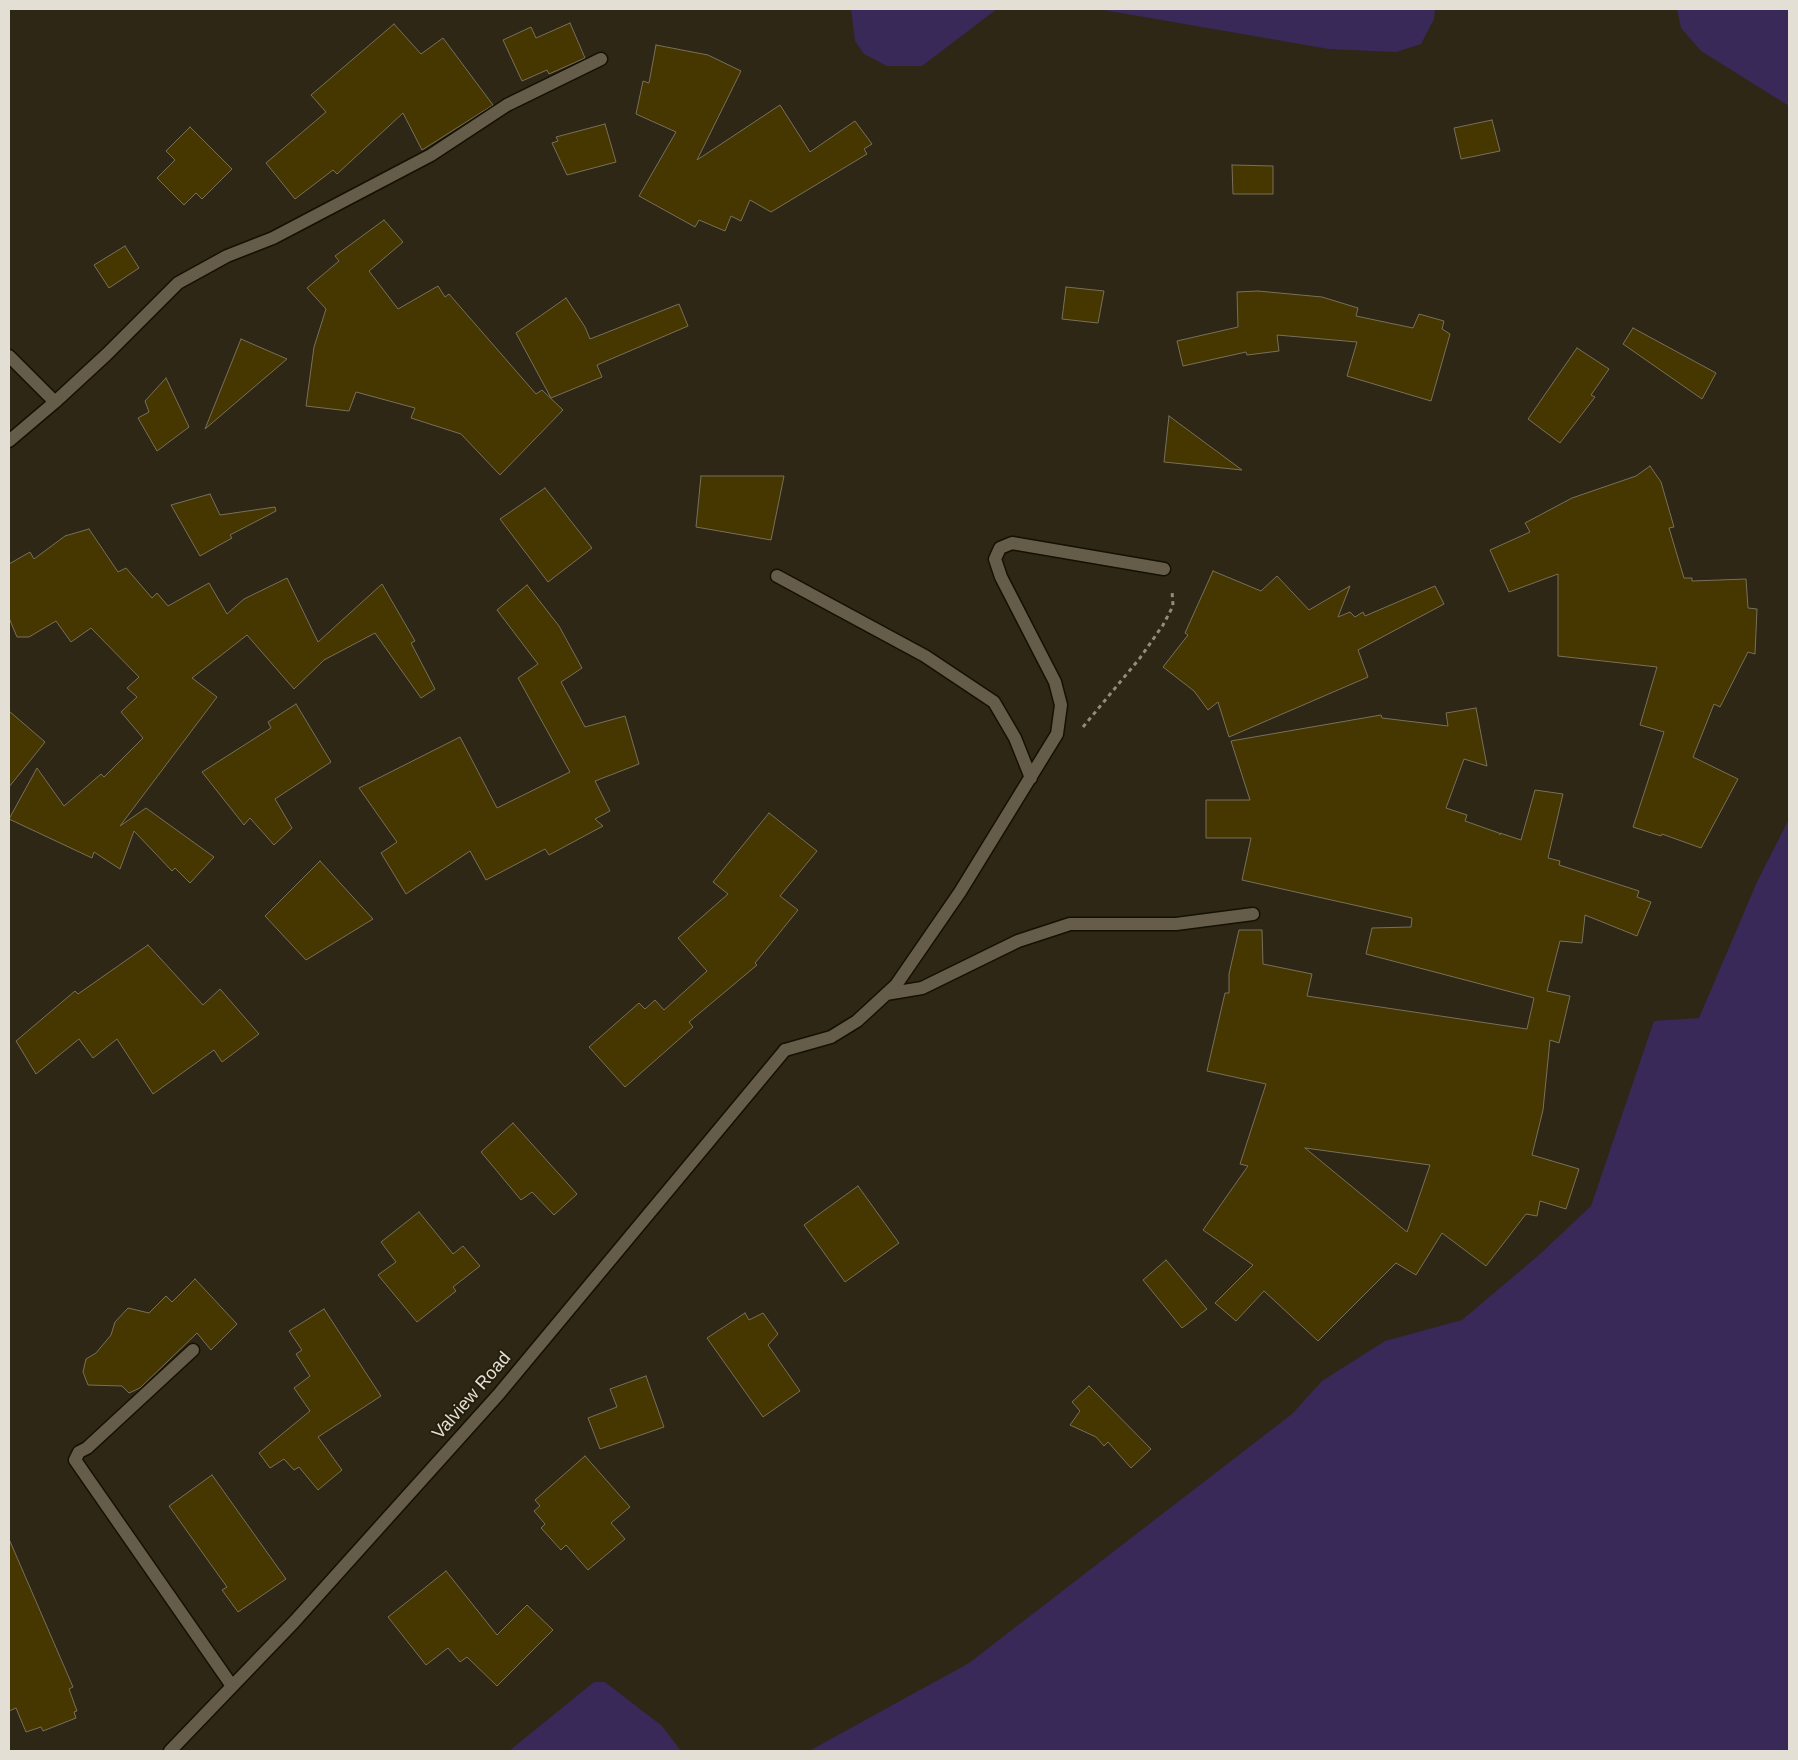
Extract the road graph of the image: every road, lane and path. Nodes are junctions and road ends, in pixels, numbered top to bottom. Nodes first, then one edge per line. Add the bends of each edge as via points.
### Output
1 (601, 60) dead end
2 (9, 356) edge
3 (55, 402) junction
4 (9, 441) edge
5 (1164, 570) joint
6 (777, 576) dead end
7 (1080, 731) dead end
8 (1031, 778) junction
9 (1253, 914) dead end
10 (886, 994) junction
11 (193, 1350) dead end
12 (232, 1686) junction
13 (170, 1751) edge

1 - 3 street via 507,105 430,154 273,238 227,256 178,283
2 - 3 street
3 - 4 street
5 - 7 path via 1173,606 1140,658
5 - 8 street via 1012,543 1000,548 995,559 1001,577 1055,682 1061,705 1057,734
6 - 8 street via 925,656 994,702
8 - 10 street via 960,892 896,985
9 - 10 street via 1176,924 1070,924 1018,941 922,988
10 - 12 street, Valview Road via 857,1021 831,1037 785,1050 498,1395 294,1622
11 - 12 street via 79,1452 76,1460
12 - 13 street, Valview Road

